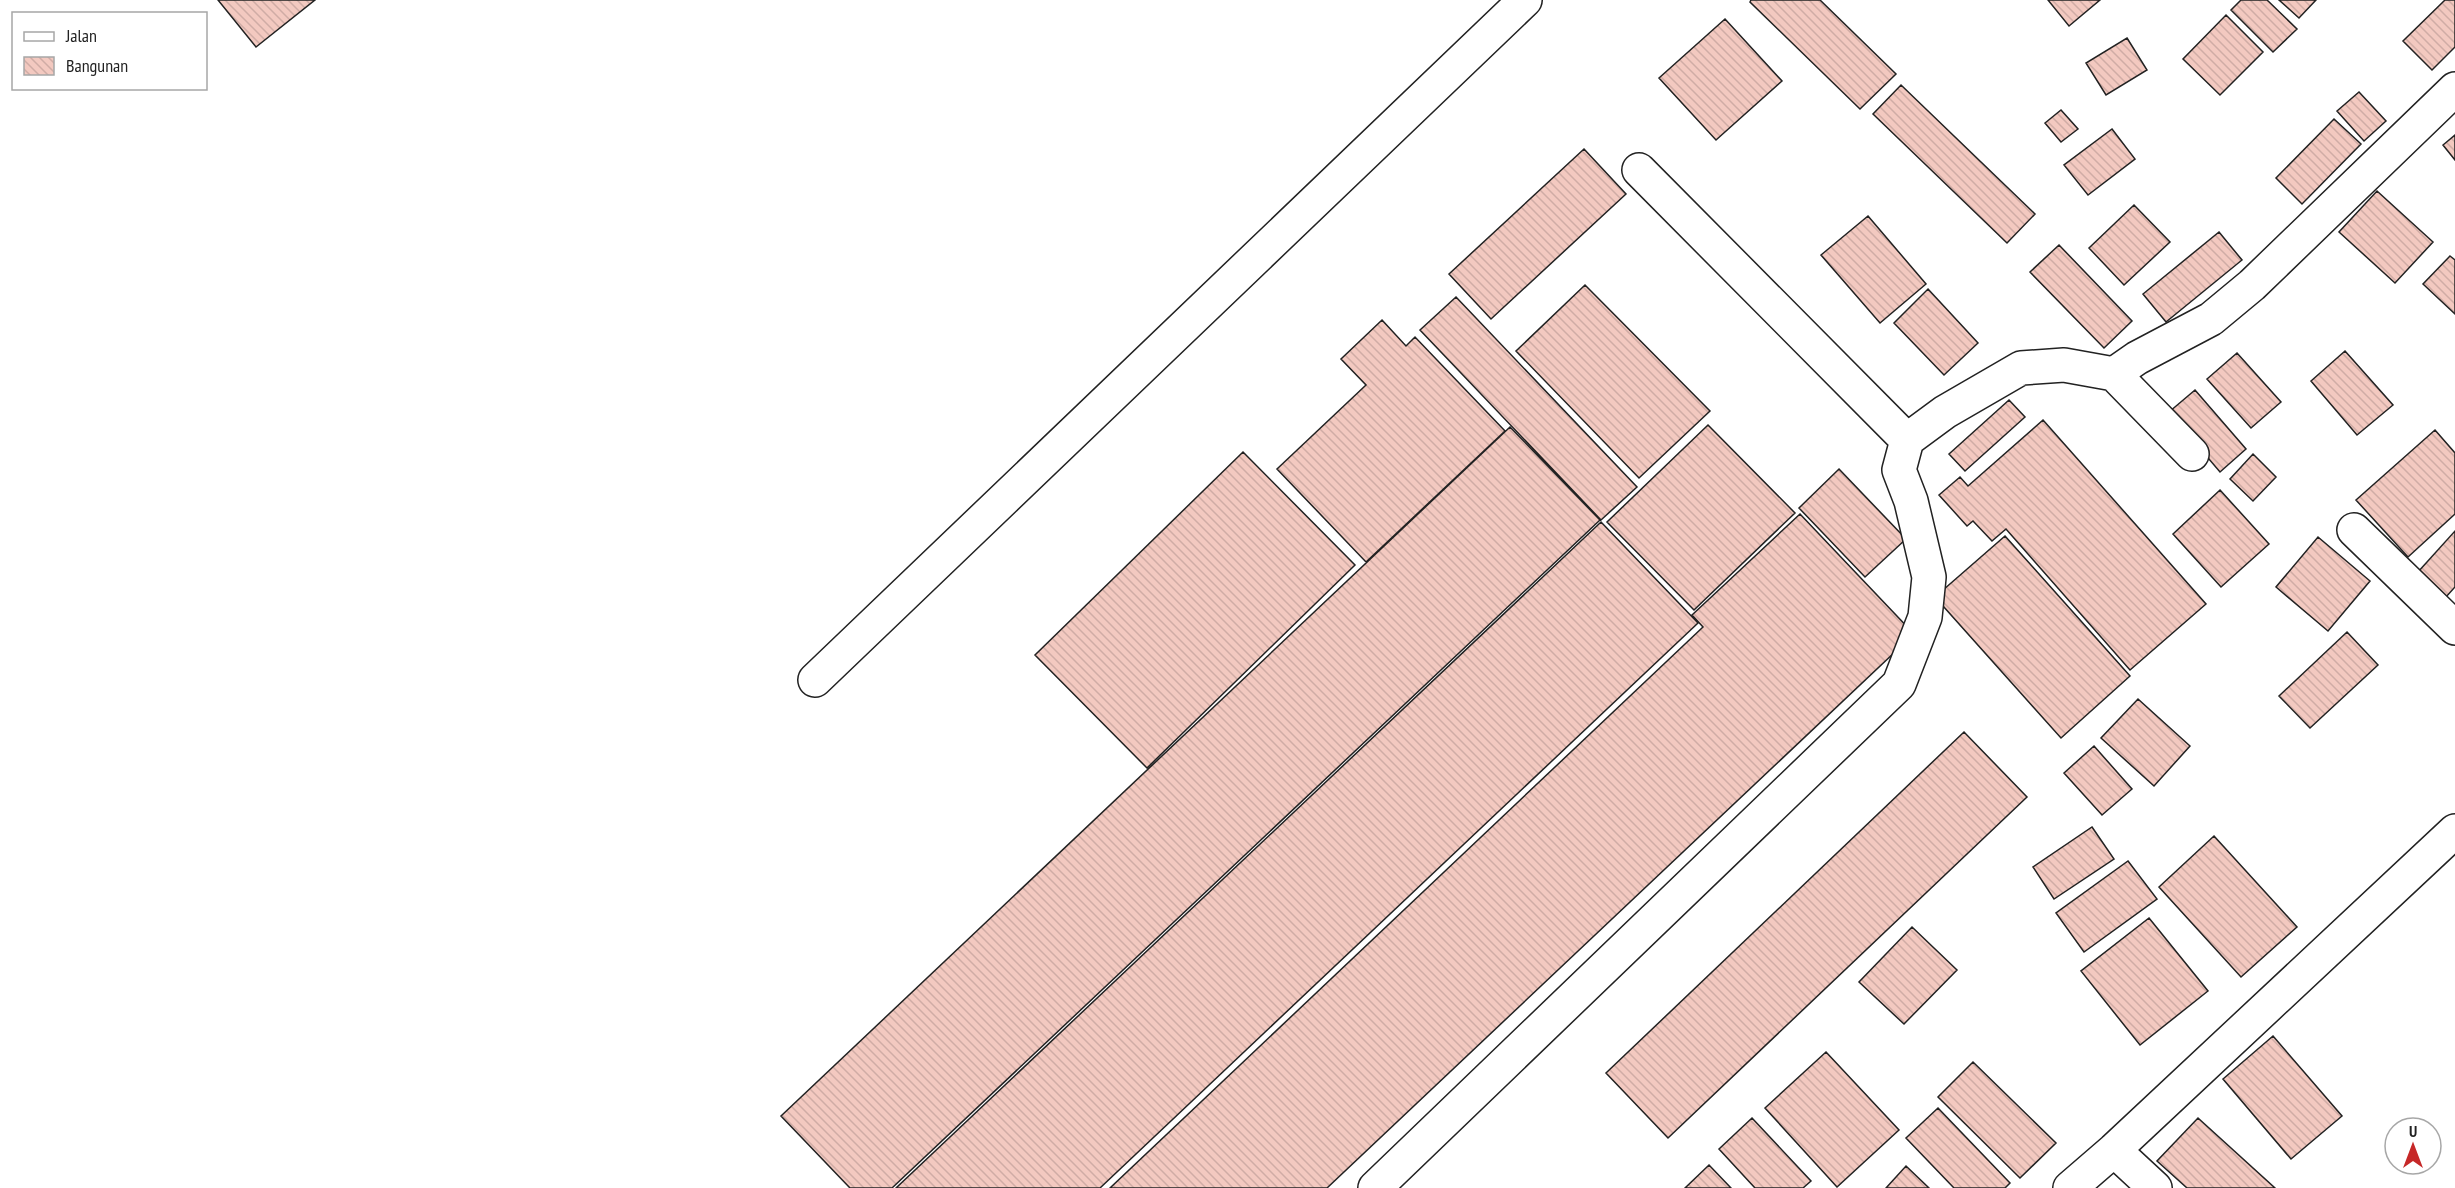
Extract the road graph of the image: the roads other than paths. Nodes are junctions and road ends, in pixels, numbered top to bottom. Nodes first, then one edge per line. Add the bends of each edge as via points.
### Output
1 (1525, 0) edge
2 (2455, 89) edge
3 (1640, 170) dead end
4 (2114, 374) junction
5 (1907, 440) junction
6 (2192, 454) dead end
7 (2354, 530) dead end
8 (2455, 628) edge
9 (815, 680) dead end
10 (2455, 831) edge
11 (2114, 1150) junction
12 (1375, 1188) edge
13 (2070, 1188) edge
14 (2155, 1188) edge

1 - 9 street
2 - 4 street via 2279,261 2227,306
3 - 5 street
4 - 5 street via 2064,365 2021,368 1945,412
4 - 6 street
5 - 12 street via 1899,470 1911,501 1929,577 1926,617 1899,684
7 - 8 street
10 - 11 street
11 - 13 street
11 - 14 street

